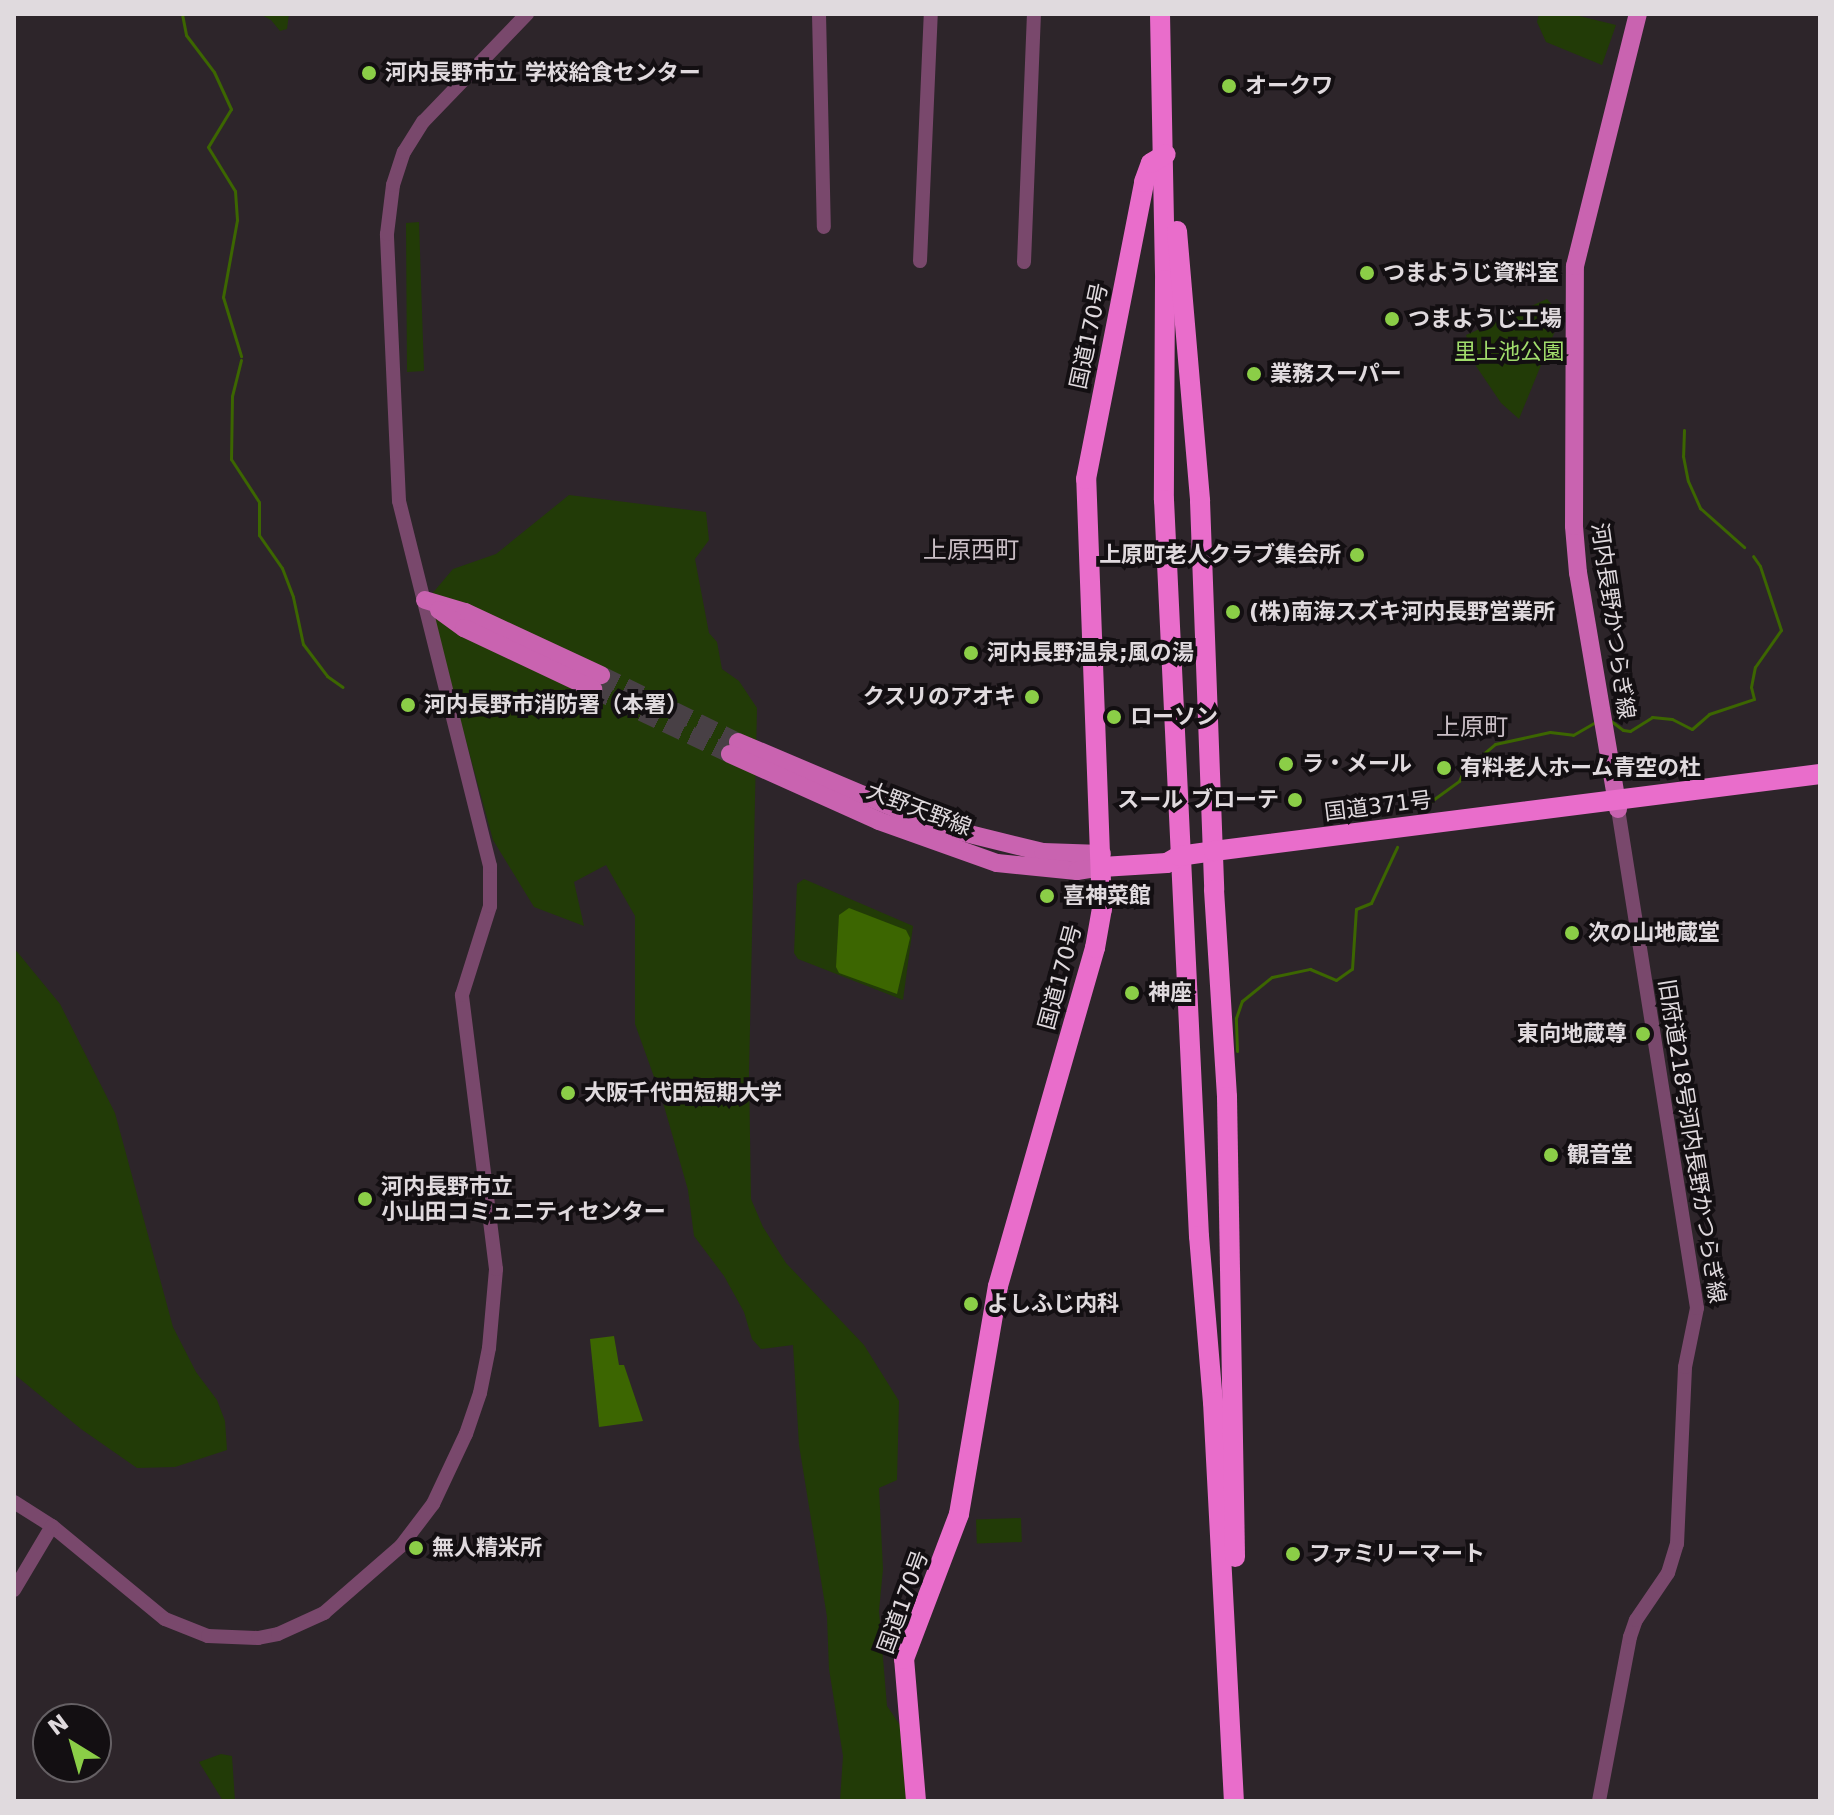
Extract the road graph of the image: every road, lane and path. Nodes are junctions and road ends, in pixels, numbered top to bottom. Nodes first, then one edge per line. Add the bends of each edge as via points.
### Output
1 (527, 14) edge
2 (819, 14) edge
3 (931, 14) edge
4 (1034, 14) edge
5 (1160, 14) edge
6 (1173, 14) edge
7 (1638, 14) edge
8 (1167, 154) junction
9 (824, 227) dead end
10 (920, 261) dead end
11 (1024, 262) dead end
12 (425, 600) junction
13 (597, 682) tunnel mouth
14 (734, 748) tunnel mouth
15 (1820, 764) edge
16 (1820, 774) edge
17 (1820, 783) edge
18 (1614, 787) junction
19 (1618, 809) junction
20 (1419, 825) junction
21 (1214, 851) junction
22 (1179, 856) junction
23 (1102, 860) junction
24 (14, 1502) edge
25 (52, 1526) junction
26 (14, 1590) edge
27 (916, 1801) edge
28 (1234, 1801) edge
29 (1247, 1801) edge
30 (1599, 1801) edge

1 - 12 street via 423,122 404,152 393,185 387,234 399,501
2 - 9 street
3 - 10 street
4 - 11 street
5 - 8 highway, 国道170号
6 - 8 highway, 国道170号
7 - 18 main road, 河内長野かつらぎ線 via 1575,266 1574,526
8 - 21 highway, 国道170号 via 1200,501
8 - 22 highway, 国道170号 via 1163,465
8 - 23 highway, 国道170号 via 1151,163 1144,182 1086,479
12 - 13 main road via 464,628
12 - 25 street via 490,866 490,906 462,995 496,1269 489,1348 466,1434 433,1504 401,1546 324,1613 278,1634 236,1639 180,1627
14 - 23 main road, 大野天野線 via 937,826 1043,852
15 - 18 highway
16 - 20 highway, 国道371号
17 - 19 highway
18 - 19 main road, 河内長野かつらぎ線
18 - 20 highway via 1430,810
19 - 20 highway via 1440,831
19 - 30 street, 旧府道218号河内長野かつらぎ線 via 1697,1308 1685,1367 1677,1544 1668,1573 1630,1637
20 - 21 highway, 国道371号
21 - 22 highway, 国道371号
21 - 29 highway, 国道170号 via 1228,1112 1233,1504
22 - 23 highway, 国道371号 via 1166,850
22 - 28 highway, 国道170号
23 - 27 highway, 国道170号 via 1095,948 998,1286 959,1514 904,1659
24 - 25 street
25 - 26 street

